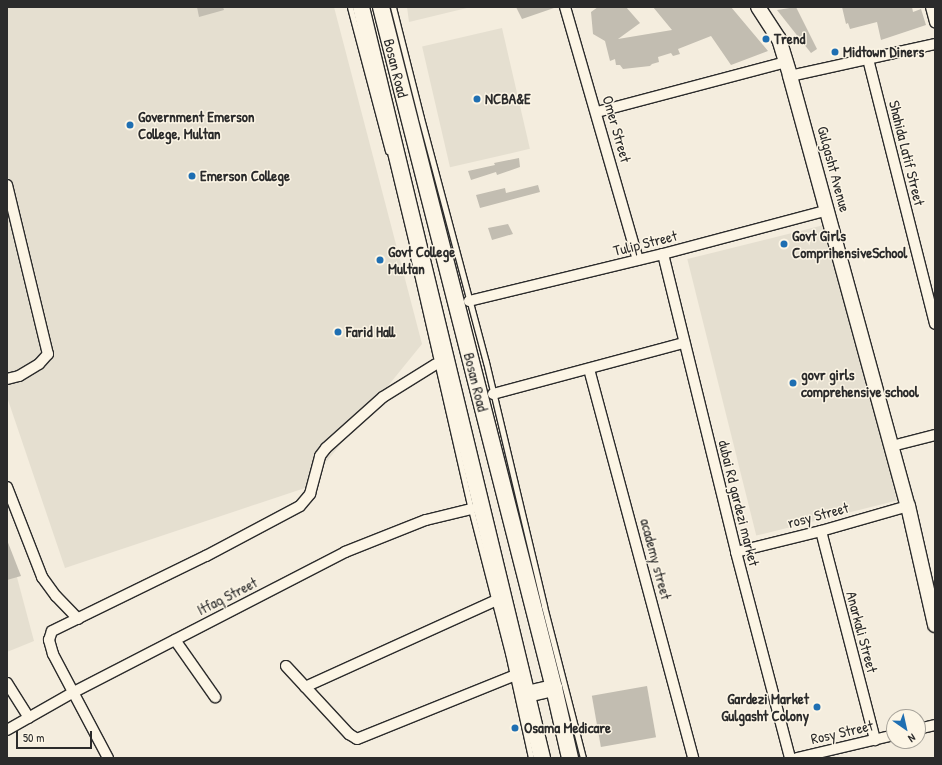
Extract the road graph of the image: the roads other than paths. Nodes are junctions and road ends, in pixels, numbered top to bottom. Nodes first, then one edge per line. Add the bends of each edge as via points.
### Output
1 (350, 7) edge
2 (361, 7) edge
3 (381, 7) edge
4 (393, 7) edge
5 (565, 7) edge
6 (758, 7) edge
7 (931, 7) edge
8 (935, 22) edge
9 (935, 44) edge
10 (868, 60) junction
11 (786, 62) junction
12 (790, 76) junction
13 (597, 112) junction
14 (389, 158) dead end
15 (7, 185) edge
16 (828, 210) junction
17 (411, 249) dead end
18 (663, 254) junction
19 (638, 260) junction
20 (469, 301) junction
21 (935, 324) edge
22 (683, 343) junction
23 (436, 364) junction
24 (589, 369) junction
25 (7, 379) edge
26 (493, 394) junction
27 (935, 435) edge
28 (892, 446) junction
29 (7, 487) edge
30 (502, 488) junction
31 (478, 494) junction
32 (908, 506) junction
33 (471, 509) junction
34 (821, 531) junction
35 (736, 552) junction
36 (495, 601) junction
37 (78, 619) junction
38 (935, 626) edge
39 (175, 640) junction
40 (286, 666) dead end
41 (513, 676) junction
42 (7, 683) edge
43 (305, 688) junction
44 (554, 688) junction
45 (74, 692) junction
46 (528, 694) junction
47 (215, 698) dead end
48 (29, 718) junction
49 (7, 730) edge
50 (886, 737) edge
51 (875, 740) junction
52 (108, 758) edge
53 (531, 758) edge
54 (542, 758) edge
55 (570, 758) edge
56 (583, 758) edge
57 (693, 758) edge
58 (790, 758) edge
59 (797, 758) edge

1 - 14 lane
2 - 31 main road, Bosan Road
3 - 30 main road, Bosan Road
4 - 20 lane
5 - 13 street, Omer Street
6 - 11 street, Gulgasht Avenue via 779,38
7 - 8 street
9 - 10 street
10 - 12 street
10 - 21 street, Shahida Latif Street
11 - 12 street, Gulgasht Avenue
11 - 13 street
12 - 16 street, Gulgasht Avenue
13 - 19 street, Omer Street
15 - 25 street via 48,354 39,364 19,376
16 - 18 street, Tulip Street
16 - 28 street, Gulgasht Avenue
17 - 23 lane
18 - 19 street, Tulip Street
18 - 22 street, dubai Rd gardezi market
19 - 20 street, Tulip Street
20 - 26 lane
22 - 24 street
22 - 35 street, dubai Rd gardezi market
23 - 33 lane
23 - 37 street via 383,397 326,448 320,456 310,494 300,506
24 - 26 street
24 - 57 street, academy street
26 - 56 lane
27 - 28 street
28 - 32 street, Gulgasht Avenue
29 - 37 street via 42,577
30 - 31 main road
30 - 44 main road, Bosan Road
31 - 46 main road, Bosan Road
32 - 34 street, rosy Street
32 - 38 street, Gulgasht Avenue
33 - 36 lane
33 - 39 street, Itfaq Street via 426,520 345,552
34 - 35 street, rosy Street
34 - 51 street, Anarkali Street
35 - 58 street, dubai Rd gardezi market
36 - 41 lane
36 - 43 street
37 - 45 street via 52,631 49,640 53,654
39 - 45 street, Itfaq Street
39 - 47 street
40 - 43 street
41 - 43 street via 358,739 349,734
41 - 53 lane
42 - 48 street
44 - 46 main road
44 - 55 main road, Bosan Road
45 - 48 street, Itfaq Street
45 - 52 street
46 - 54 main road, Bosan Road
48 - 49 street, Itfaq Street
50 - 51 street, Rosy Street
51 - 59 street, Rosy Street

